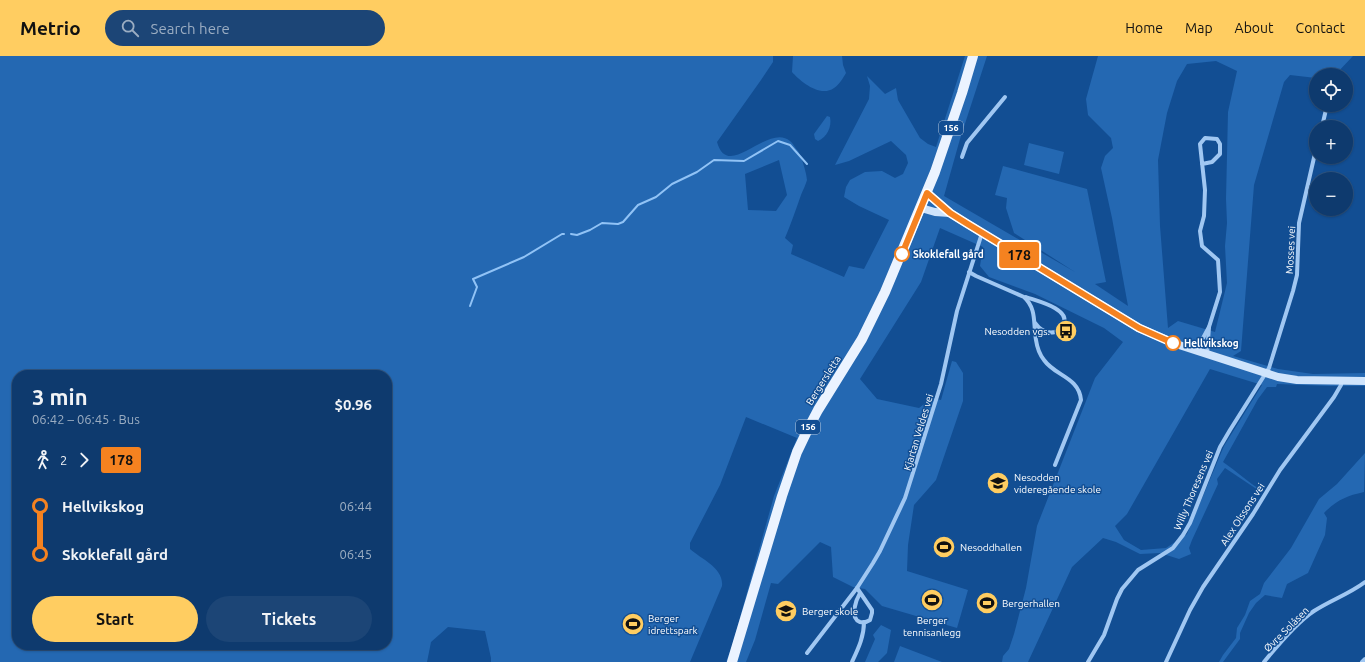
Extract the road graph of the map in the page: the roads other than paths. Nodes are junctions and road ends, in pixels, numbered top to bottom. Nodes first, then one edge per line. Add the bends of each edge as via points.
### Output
1 (974, 56) edge
2 (1005, 97) dead end
3 (962, 157) dead end
4 (1202, 164) junction
5 (1313, 164) edge
6 (924, 200) junction
7 (950, 213) junction
8 (982, 232) junction
9 (969, 272) junction
10 (1024, 297) junction
11 (1035, 323) junction
12 (1210, 327) junction
13 (1196, 351) junction
14 (1207, 354) junction
15 (1266, 373) junction
16 (1342, 380) junction
17 (1365, 381) edge
18 (1055, 465) dead end
19 (1365, 582) edge
20 (857, 588) junction
21 (860, 593) junction
22 (864, 622) junction
23 (807, 653) dead end
24 (1365, 659) edge
25 (732, 662) edge
26 (852, 662) edge
27 (1088, 662) edge
28 (1166, 662) edge
29 (1264, 662) edge
30 (1362, 662) edge

1 - 6 main road, 156
2 - 3 street via 966,143
4 - 4 street via 1200,144 1205,138 1216,139 1220,144 1220,154 1212,162
4 - 12 street via 1205,190 1204,216 1200,231 1202,246 1218,260 1220,292
5 - 15 street, Mosses vei via 1299,223 1297,275
6 - 7 main road
6 - 7 main road via 935,212
6 - 25 main road, Bergersletta / 156 via 870,325 802,440 782,496
7 - 8 main road
8 - 9 street, Kjartan Veldes vei
8 - 13 main road via 1139,328
9 - 10 street
9 - 20 street, Kjartan Veldes vei via 957,311 941,384 908,490 880,551
10 - 11 street via 1030,302
10 - 11 street via 1055,308 1064,318 1063,325 1055,332 1045,332
11 - 18 street via 1036,342 1043,358 1071,381 1081,396
12 - 13 street
12 - 14 street
13 - 14 main road
14 - 15 main road
15 - 16 main road via 1292,379
15 - 27 street, Willy Thoresens vei via 1220,447 1184,536 1173,548 1138,570 1122,589 1104,634
16 - 17 main road
16 - 28 street, Alex Olssons vei via 1334,397 1280,470 1203,587
19 - 29 street, Øvre Solåsen via 1306,617
20 - 21 street
20 - 23 street, Kjartan Veldes vei
21 - 22 street via 854,613 858,621
21 - 22 street via 872,610 870,620
22 - 26 street via 861,640
24 - 30 street

